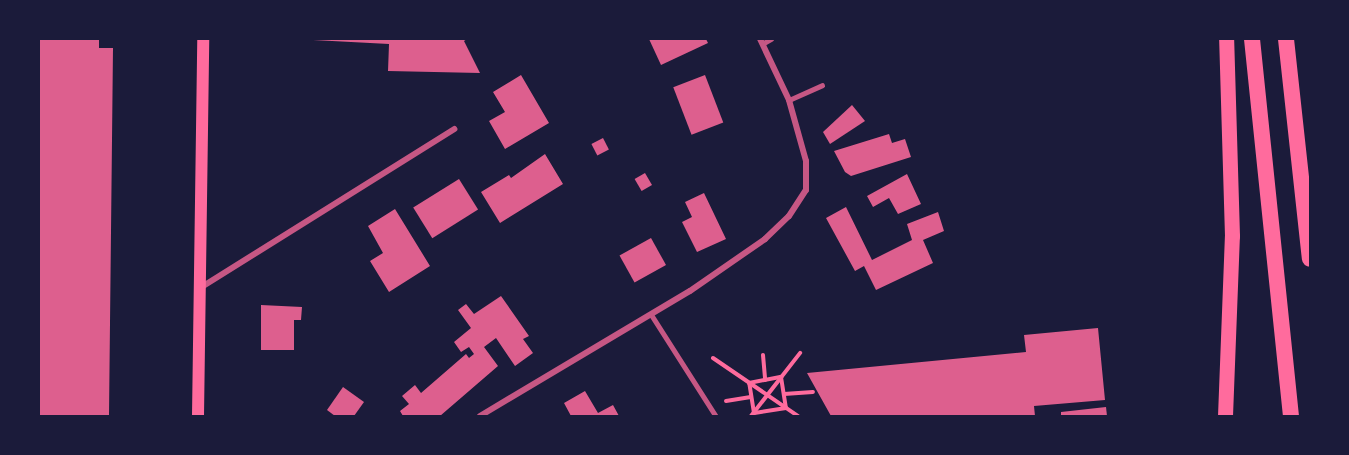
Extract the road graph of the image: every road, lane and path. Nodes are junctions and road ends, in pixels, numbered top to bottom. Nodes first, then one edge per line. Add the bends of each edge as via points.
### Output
1 (203, 39) edge
2 (771, 39) edge
3 (1226, 39) edge
4 (1252, 39) edge
5 (1286, 39) edge
6 (761, 41) edge
7 (822, 85) dead end
8 (789, 100) junction
9 (454, 129) dead end
10 (1310, 258) edge
11 (200, 289) junction
12 (651, 314) junction
13 (800, 352) dead end
14 (763, 355) dead end
15 (713, 358) dead end
16 (781, 377) junction
17 (765, 380) junction
18 (749, 383) junction
19 (813, 392) dead end
20 (784, 394) junction
21 (767, 395) junction
22 (752, 396) junction
23 (709, 404) junction
24 (786, 408) junction
25 (769, 410) junction
26 (753, 414) edge
27 (198, 416) edge
28 (480, 416) edge
29 (716, 416) edge
30 (770, 416) edge
31 (798, 416) edge
32 (1225, 416) edge
33 (1291, 416) edge

1 - 11 main road
2 - 6 lane
3 - 32 main road via 1232,236
4 - 33 highway
5 - 10 highway
6 - 8 street
7 - 8 lane
8 - 12 street via 806,161 806,190 789,216 728,266
9 - 11 street
11 - 27 main road
12 - 23 lane
12 - 28 street
13 - 16 path
14 - 17 path
15 - 18 path
16 - 17 path
16 - 20 path
16 - 21 path
17 - 18 path
18 - 21 path
18 - 22 path
19 - 20 path
20 - 24 path
21 - 24 path
21 - 26 path
22 - 23 path
22 - 26 path
23 - 29 lane
24 - 25 path
24 - 31 path
25 - 26 path
25 - 30 path

